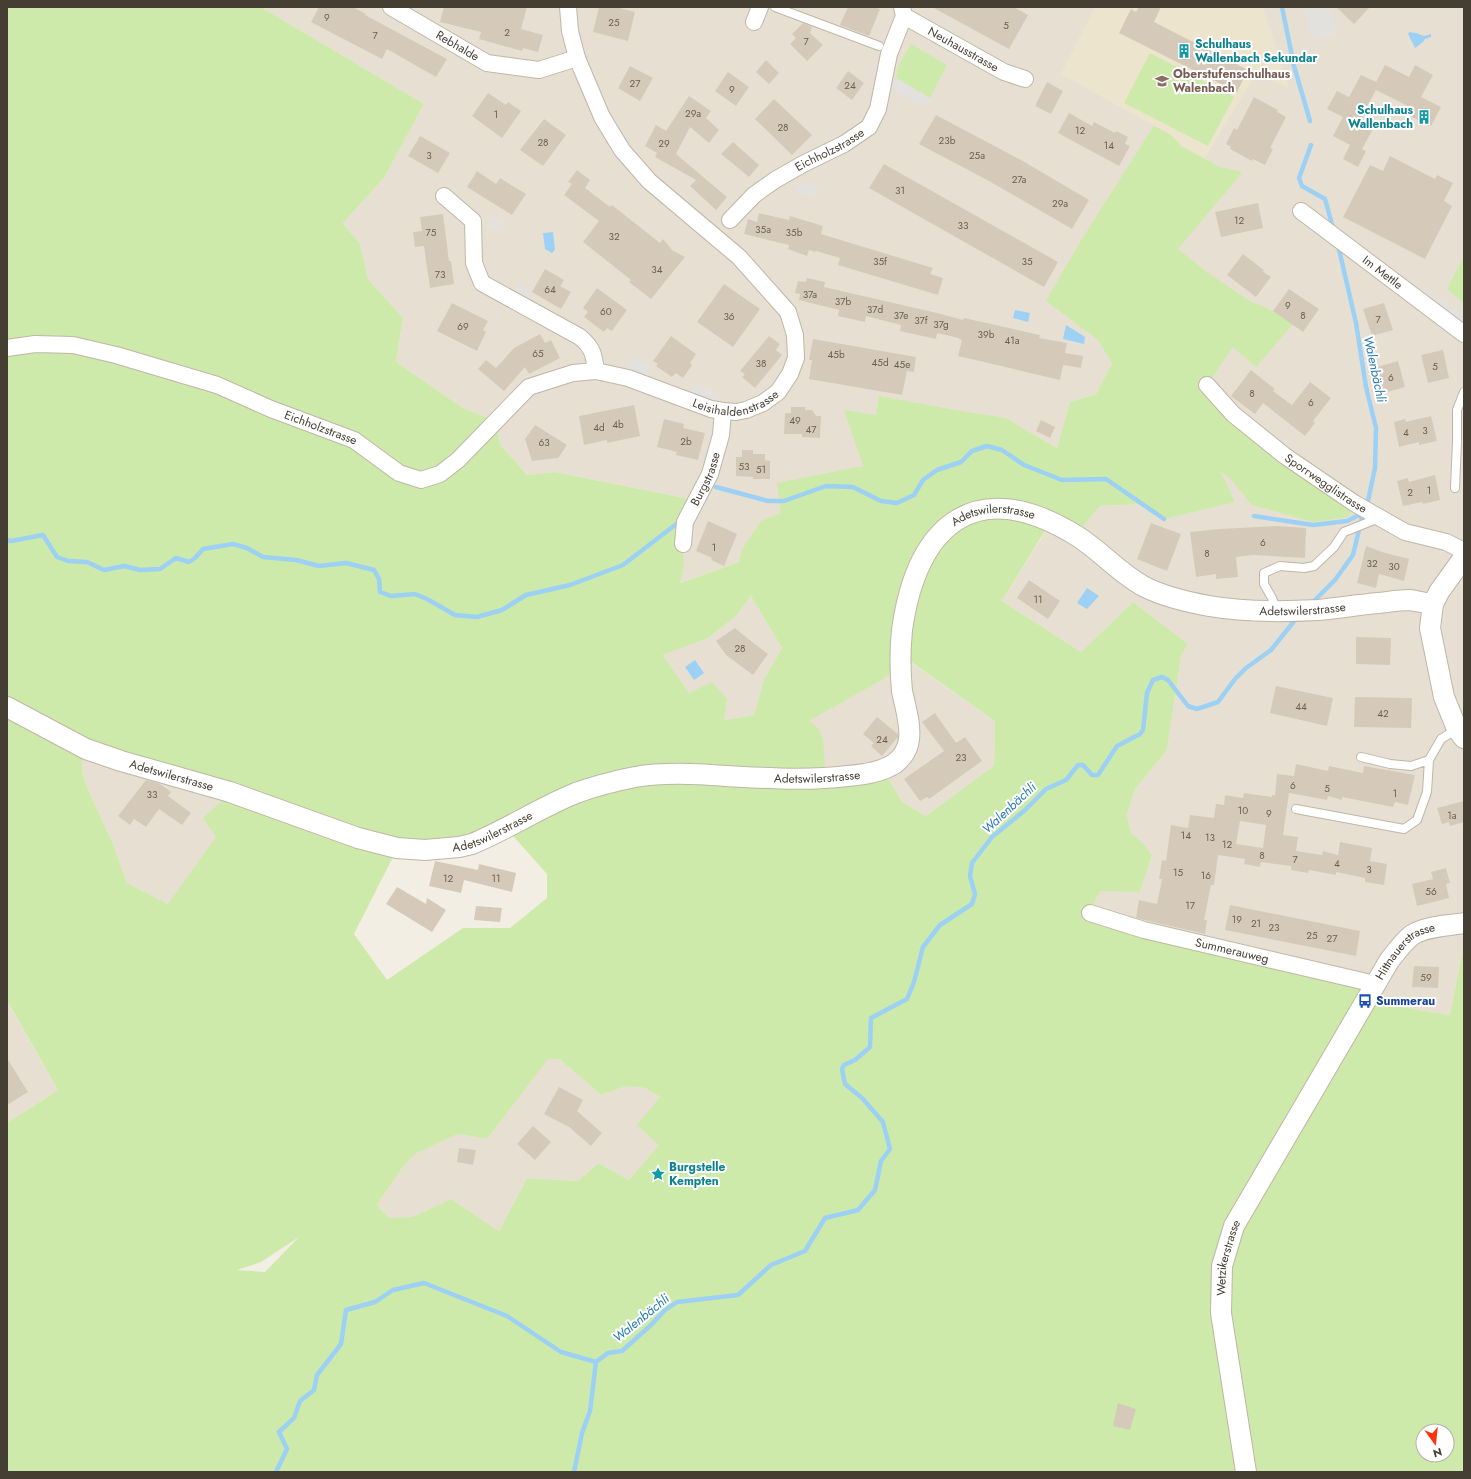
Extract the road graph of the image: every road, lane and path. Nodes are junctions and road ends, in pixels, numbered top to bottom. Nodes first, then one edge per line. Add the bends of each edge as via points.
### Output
1 (391, 7) edge
2 (568, 7) edge
3 (775, 7) edge
4 (903, 11) edge
5 (879, 46) dead end
6 (576, 58) junction
7 (1025, 79) dead end
8 (444, 196) dead end
9 (1301, 211) dead end
10 (730, 220) dead end
11 (1464, 334) edge
12 (7, 348) edge
13 (596, 371) junction
14 (1207, 385) dead end
15 (1464, 392) edge
16 (724, 411) junction
17 (1455, 488) dead end
18 (1368, 516) junction
19 (683, 544) dead end
20 (1464, 551) edge
21 (1464, 557) edge
22 (1433, 604) junction
23 (1277, 611) junction
24 (7, 707) edge
25 (1460, 733) edge
26 (1361, 757) dead end
27 (1429, 760) junction
28 (1296, 809) dead end
29 (1090, 913) dead end
30 (1464, 923) edge
31 (1375, 984) junction
32 (1327, 1066) joint
33 (1246, 1472) edge

1 - 6 street, Rebhalde via 487,63 539,70
2 - 6 street, Leisihaldenstrasse
3 - 5 lane
4 - 7 street, Neuhausstrasse via 1004,72
4 - 10 street, Eichholzstrasse via 888,54 878,110 868,126 844,144 775,180 754,195
6 - 16 street, Leisihaldenstrasse via 602,117 622,150 649,181 739,257 788,312 795,335 796,358 790,374 778,392 763,404 736,412
8 - 13 street via 473,221 474,262 482,283 580,337 594,354
9 - 11 street, Im Mettle
12 - 13 street, Eichholzstrasse via 35,344 73,345 217,385 271,409 354,440 399,473 421,480 440,474 458,460 529,387 572,373
13 - 16 street, Leisihaldenstrasse via 628,378 711,409
14 - 18 street, Sporrwegglistrasse via 1233,414
15 - 17 lane via 1457,410
16 - 19 street, Burgstrasse via 710,474 685,522
18 - 20 street, Sporrwegglistrasse via 1405,532 1446,542
18 - 23 lane via 1344,532 1334,547 1314,566 1280,566 1264,573 1264,584
21 - 22 street
22 - 23 street, Adetswilerstrasse via 1408,600 1319,610
22 - 25 street via 1430,628 1444,697
23 - 24 street, Adetswilerstrasse via 1215,607 1167,596 1134,581 1076,535 1020,511 985,509 961,517 941,532 926,552 913,582 904,616 900,655 909,739 907,749 892,765 858,775 826,779 673,773 636,777 574,794 472,844 425,850 398,848 358,838 230,792 121,761 86,749
25 - 27 lane via 1441,739
26 - 27 lane via 1411,766
27 - 28 lane via 1425,799 1417,820 1404,830
29 - 31 street, Summerauweg via 1144,930
30 - 31 street, Hittnauerstrasse via 1425,930 1413,935 1402,944
31 - 32 street, Hittnauerstrasse
32 - 33 street, Wetzikerstrasse via 1234,1226 1222,1266 1221,1313

